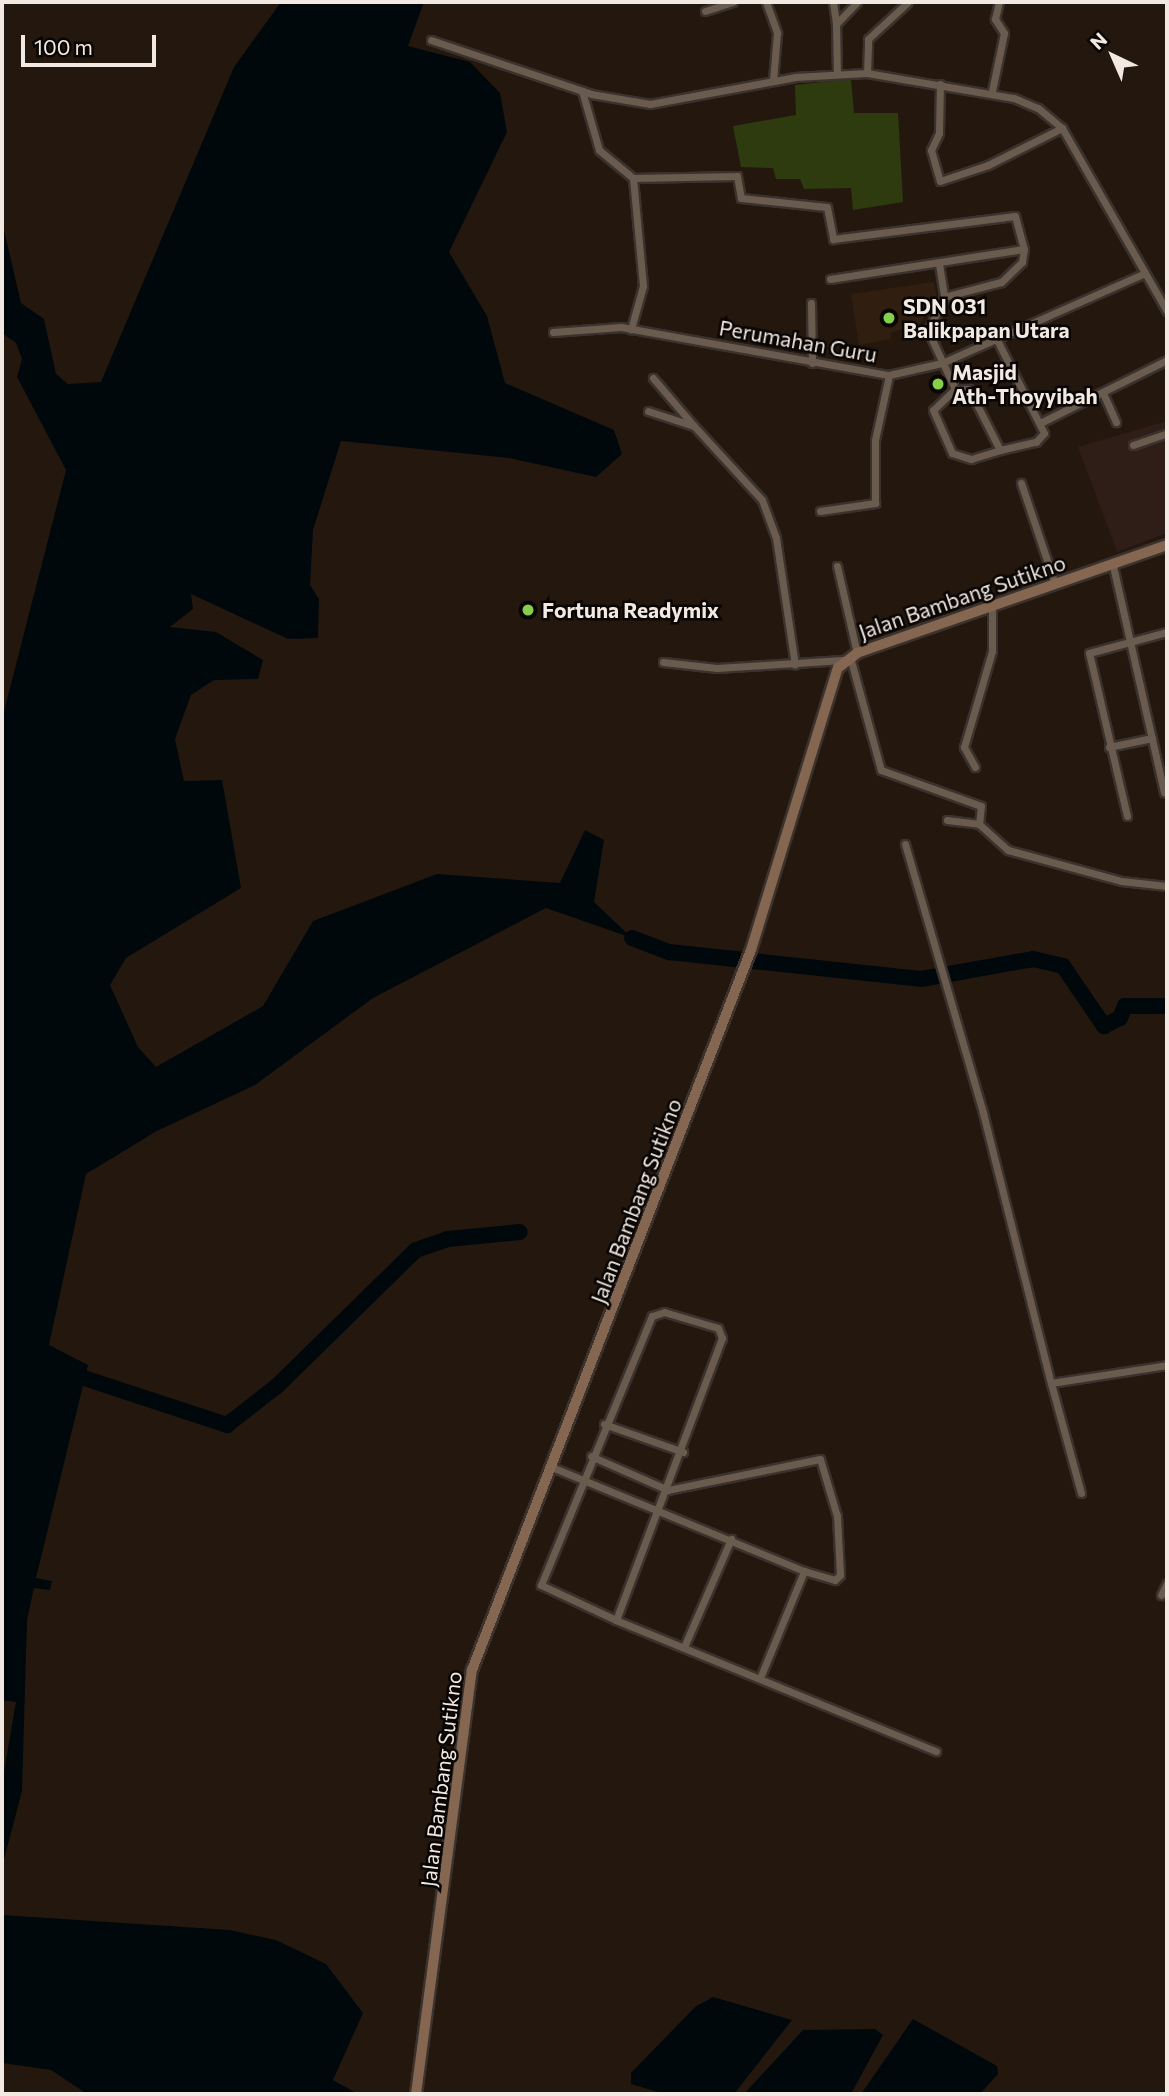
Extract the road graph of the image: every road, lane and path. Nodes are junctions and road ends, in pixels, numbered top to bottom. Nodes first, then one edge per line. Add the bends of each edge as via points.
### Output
1 (733, 2) edge
2 (766, 2) edge
3 (833, 2) edge
4 (857, 2) edge
5 (908, 2) edge
6 (999, 2) edge
7 (705, 11) dead end
8 (836, 24) junction
9 (430, 40) dead end
10 (867, 73) junction
11 (836, 74) junction
12 (773, 81) junction
13 (940, 84) junction
14 (582, 91) junction
15 (992, 91) junction
16 (1062, 128) junction
17 (633, 178) junction
18 (1024, 249) junction
19 (939, 264) junction
20 (1145, 273) junction
21 (830, 279) dead end
22 (944, 297) junction
23 (811, 303) dead end
24 (1167, 311) edge
25 (631, 329) junction
26 (553, 332) dead end
27 (996, 338) junction
28 (1167, 360) edge
29 (812, 363) junction
30 (942, 363) junction
31 (889, 375) junction
32 (653, 378) dead end
33 (956, 389) junction
34 (1102, 393) junction
35 (648, 411) dead end
36 (1116, 422) dead end
37 (1040, 423) junction
38 (694, 426) junction
39 (1167, 433) edge
40 (1133, 445) dead end
41 (1000, 450) junction
42 (1021, 483) dead end
43 (820, 511) dead end
44 (1167, 545) edge
45 (837, 566) dead end
46 (1113, 566) junction
47 (1055, 584) junction
48 (992, 607) junction
49 (1167, 632) edge
50 (1130, 639) junction
51 (850, 657) junction
52 (663, 662) dead end
53 (795, 665) junction
54 (1152, 738) junction
55 (1109, 747) junction
56 (975, 767) dead end
57 (1164, 792) dead end
58 (1127, 816) dead end
59 (947, 820) dead end
60 (979, 824) junction
61 (905, 844) dead end
62 (1167, 886) edge
63 (1167, 1365) edge
64 (1051, 1383) junction
65 (604, 1424) junction
66 (682, 1452) junction
67 (591, 1456) junction
68 (554, 1468) junction
69 (582, 1480) junction
70 (668, 1490) junction
71 (1080, 1493) dead end
72 (657, 1513) junction
73 (731, 1539) junction
74 (804, 1571) junction
75 (1167, 1583) edge
76 (1161, 1595) dead end
77 (616, 1620) junction
78 (684, 1647) junction
79 (760, 1678) junction
80 (936, 1751) dead end
81 (416, 2094) edge

1 - 7 street
2 - 12 street via 777,33
3 - 8 street
4 - 8 street
5 - 10 street via 868,39
6 - 15 street via 995,19 1004,33
8 - 11 street
9 - 14 street
10 - 11 street
10 - 13 street
11 - 12 street
12 - 14 street via 650,104
13 - 15 street
13 - 16 street via 939,133 931,150 940,181 988,165
14 - 17 street via 599,150
15 - 16 street via 1038,108
16 - 20 street
17 - 18 street via 737,176 741,198 827,207 833,239 1015,216
17 - 25 street via 643,286
18 - 19 street
18 - 22 street via 1022,262 1000,282
19 - 21 street
19 - 22 street
20 - 24 street
20 - 27 street, Perumahan Guru
22 - 30 street via 927,322
23 - 29 street
25 - 26 street, Perumahan Guru
25 - 29 street, Perumahan Guru
27 - 30 street, Perumahan Guru
27 - 37 street
28 - 34 street
29 - 31 street, Perumahan Guru
30 - 31 street, Perumahan Guru
30 - 33 street
31 - 43 street via 875,440 875,503
32 - 38 street
33 - 41 street via 969,389
33 - 41 street via 933,410 952,453 971,460
34 - 36 street
34 - 37 street
35 - 38 street
37 - 41 street via 1044,433 1036,442
38 - 53 street via 771,517
39 - 40 street
42 - 47 street
44 - 46 street, Jalan Bambang Sutikno
45 - 51 street
46 - 47 street, Jalan Bambang Sutikno
46 - 50 street
47 - 48 street, Jalan Bambang Sutikno
48 - 51 street, Jalan Bambang Sutikno
48 - 56 street via 992,651 964,747
49 - 50 street
50 - 54 street
50 - 55 street via 1089,653
51 - 53 street
51 - 60 street via 881,770 981,806
51 - 68 street, Jalan Bambang Sutikno via 751,950
52 - 53 street via 718,668
54 - 55 street
54 - 57 street
55 - 58 street
59 - 60 street
60 - 62 street via 1008,850 1121,881
61 - 64 street
63 - 64 street
64 - 71 street
65 - 66 street
65 - 66 street via 652,1316 664,1312 718,1328 721,1344
65 - 67 street
66 - 70 street
67 - 69 street
67 - 70 street
68 - 69 street
68 - 81 street, Jalan Bambang Sutikno via 468,1687
69 - 72 street
69 - 77 street via 541,1587
70 - 72 street
70 - 74 street via 820,1459 837,1516 841,1573 835,1580
72 - 73 street
72 - 77 street
73 - 74 street
73 - 78 street
74 - 79 street
75 - 76 street
77 - 78 street
78 - 79 street
79 - 80 street

